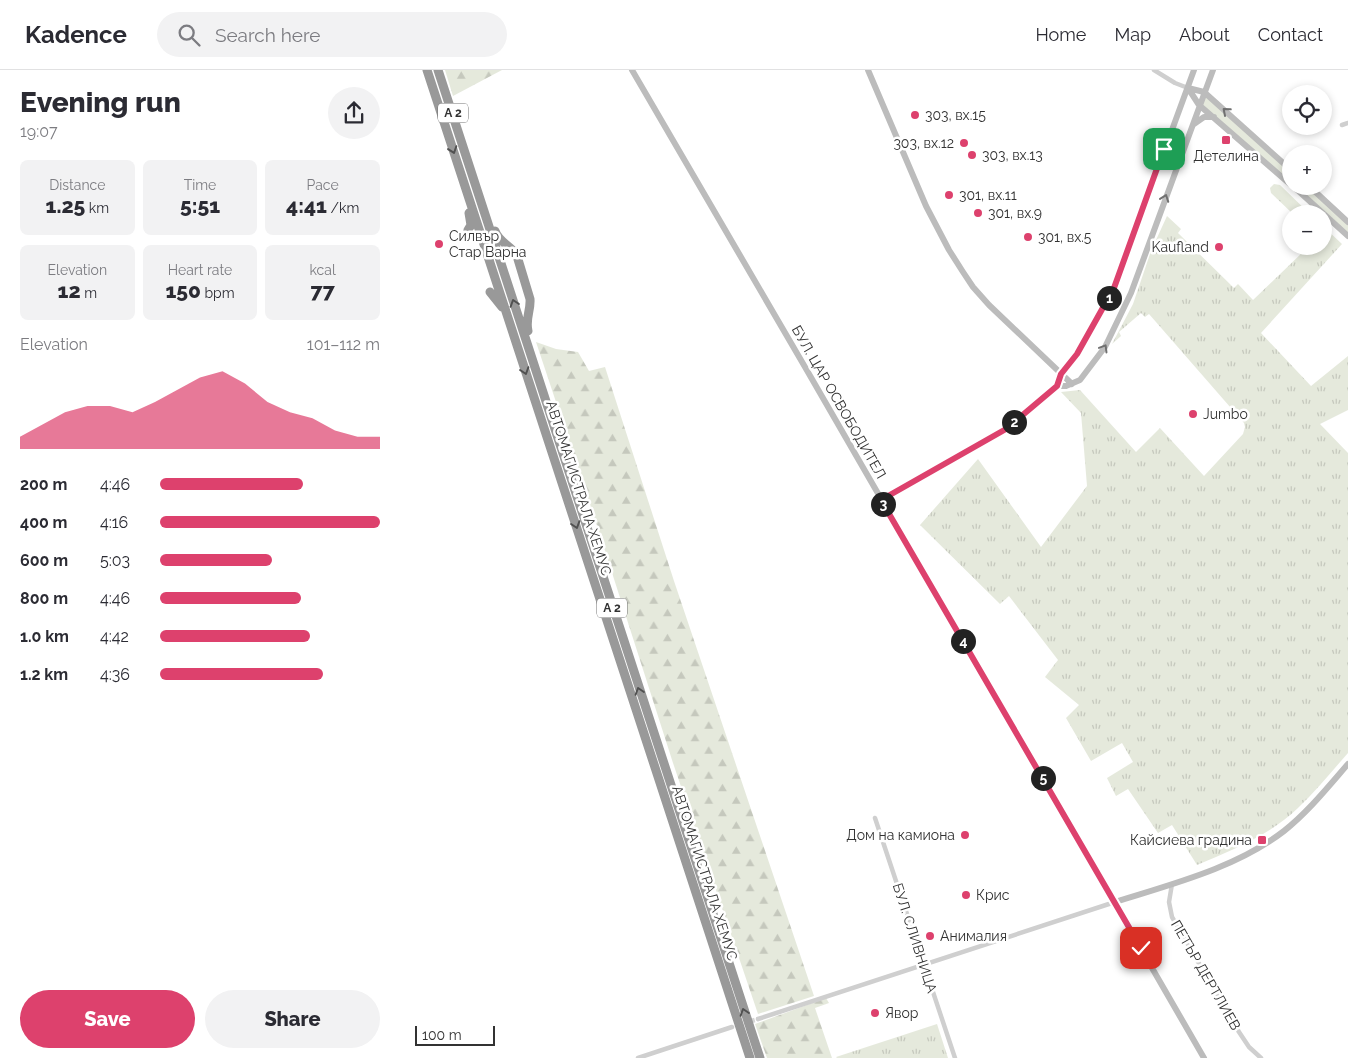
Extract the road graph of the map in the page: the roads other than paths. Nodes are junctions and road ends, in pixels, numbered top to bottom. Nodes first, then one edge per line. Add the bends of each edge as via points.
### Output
1 (427, 70) edge
2 (438, 70) edge
3 (632, 70) edge
4 (868, 70) edge
5 (1154, 70) edge
6 (1194, 70) edge
7 (1213, 70) edge
8 (1188, 88) junction
9 (1204, 92) junction
10 (1199, 105) junction
11 (1214, 117) junction
12 (1348, 123) edge
13 (1192, 124) junction
14 (1342, 125) dead end
15 (1282, 162) edge
16 (1282, 177) edge
17 (474, 180) junction
18 (465, 186) junction
19 (1302, 195) edge
20 (1319, 195) edge
21 (1348, 222) edge
22 (468, 230) dead end
23 (1348, 236) edge
24 (490, 292) dead end
25 (507, 314) junction
26 (1061, 374) junction
27 (1072, 384) junction
28 (1057, 386) junction
29 (547, 405) junction
30 (881, 500) junction
31 (1348, 764) edge
32 (875, 818) dead end
33 (1172, 884) junction
34 (1115, 902) junction
35 (924, 966) junction
36 (758, 1019) tunnel mouth
37 (732, 1027) tunnel mouth
38 (638, 1058) edge
39 (750, 1058) edge
40 (760, 1058) edge
41 (954, 1058) edge
42 (1204, 1058) edge
43 (1261, 1058) edge

1 -> 18 highway, АВТОМАГИСТРАЛА ХЕМУС / A 2
2 - 17 highway, АВТОМАГИСТРАЛА ХЕМУС / A 2
3 - 30 street, БУЛ. ЦАР ОСВОБОДИТЕЛ
4 - 26 street via 926,206 949,250 989,305
5 - 8 street
6 - 8 street
7 - 9 street
8 - 9 street
8 - 10 street
8 - 26 street via 1114,288 1077,354
9 - 10 street
15 -> 9 street
10 - 11 street
10 - 13 street
11 - 13 street via 1201,118
11 - 16 street
12 - 14 street
27 -> 13 street via 1080,380 1105,347 1131,293
29 -> 17 highway, АВТОМАГИСТРАЛА ХЕМУС / A 2
17 - 29 highway via 485,199 497,236 513,250 518,260 530,299 526,324 550,396
18 - 22 highway via 471,219
18 - 25 highway, АВТОМАГИСТРАЛА ХЕМУС / A 2
19 - 23 street
20 - 21 street
24 - 25 highway
25 -> 39 highway, АВТОМАГИСТРАЛА ХЕМУС / A 2
26 - 27 street
26 - 28 street
27 - 28 street
28 - 30 street via 1006,429
40 -> 29 highway, АВТОМАГИСТРАЛА ХЕМУС / A 2
30 - 34 street, БУЛ. ЦАР ОСВОБОДИТЕЛ
31 - 33 street via 1284,831 1248,854
32 - 35 street, БУЛ. СЛИВНИЦА
33 - 34 street
33 - 43 street, ПЕТЪР ДЕРТЛИЕВ via 1169,902 1172,917 1239,1032
34 - 35 street
34 - 42 street, БУЛ. ЦАР ОСВОБОДИТЕЛ
35 - 36 street
35 - 41 street, БУЛ. СЛИВНИЦА
37 - 38 street

